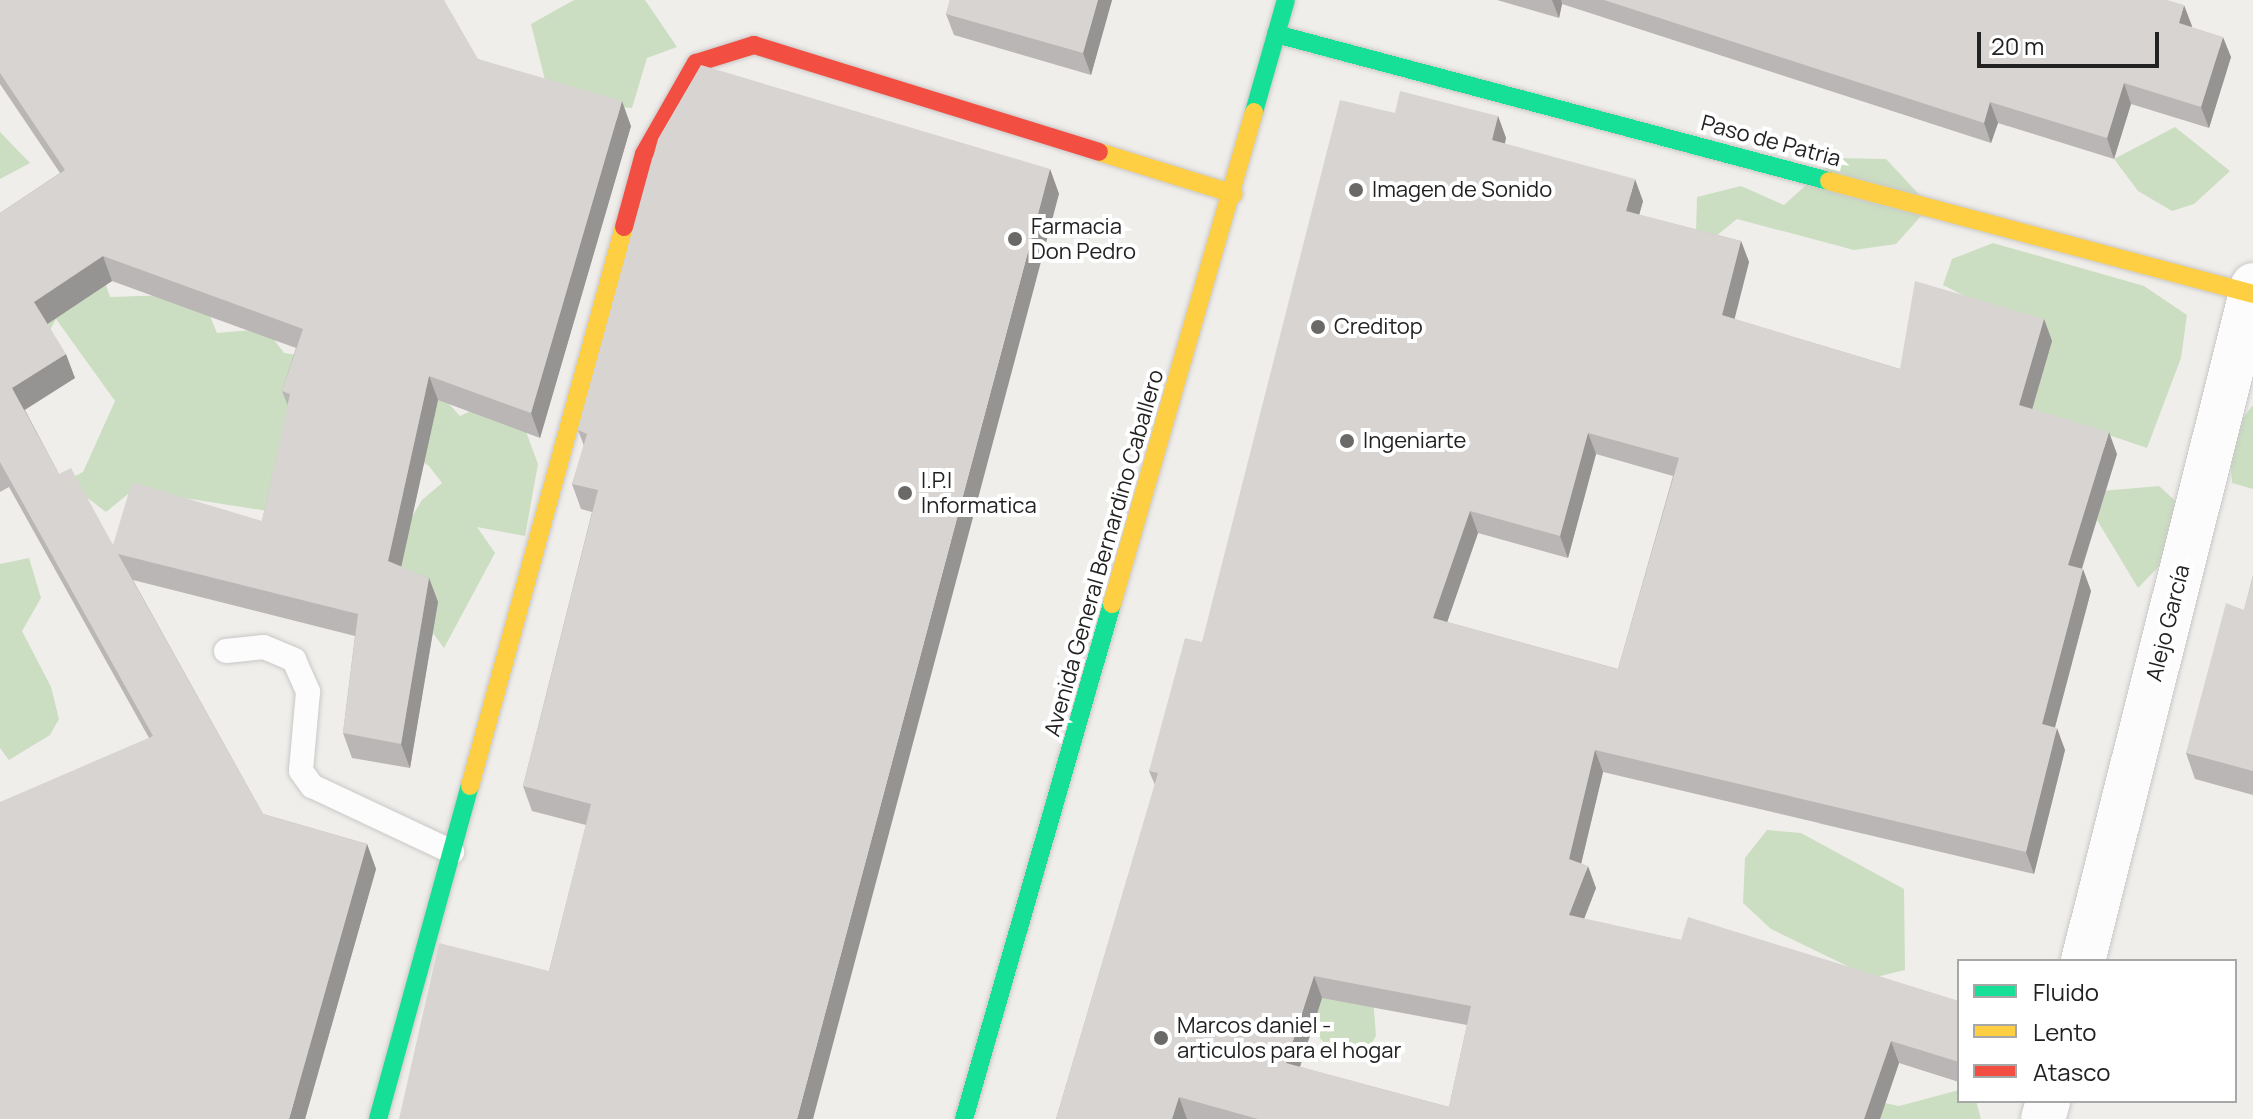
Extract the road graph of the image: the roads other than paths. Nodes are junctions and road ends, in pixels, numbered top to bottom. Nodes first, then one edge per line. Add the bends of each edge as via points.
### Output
1 (1286, 0) edge
2 (1276, 34) junction
3 (1234, 194) junction
4 (2252, 291) edge
5 (226, 651) dead end
6 (452, 852) junction
7 (2084, 959) edge
8 (378, 1119) edge
9 (964, 1119) edge

1 - 2 street, Avenida General Bernardino Caballero
2 - 3 street, Avenida General Bernardino Caballero
2 - 4 street, Paso de Patria
3 - 6 street via 754,45 696,63 644,154
3 - 9 street, Avenida General Bernardino Caballero
4 - 7 street, Alejo García
5 - 6 lane via 264,647 294,660 308,692 301,771 312,786
6 - 8 street

